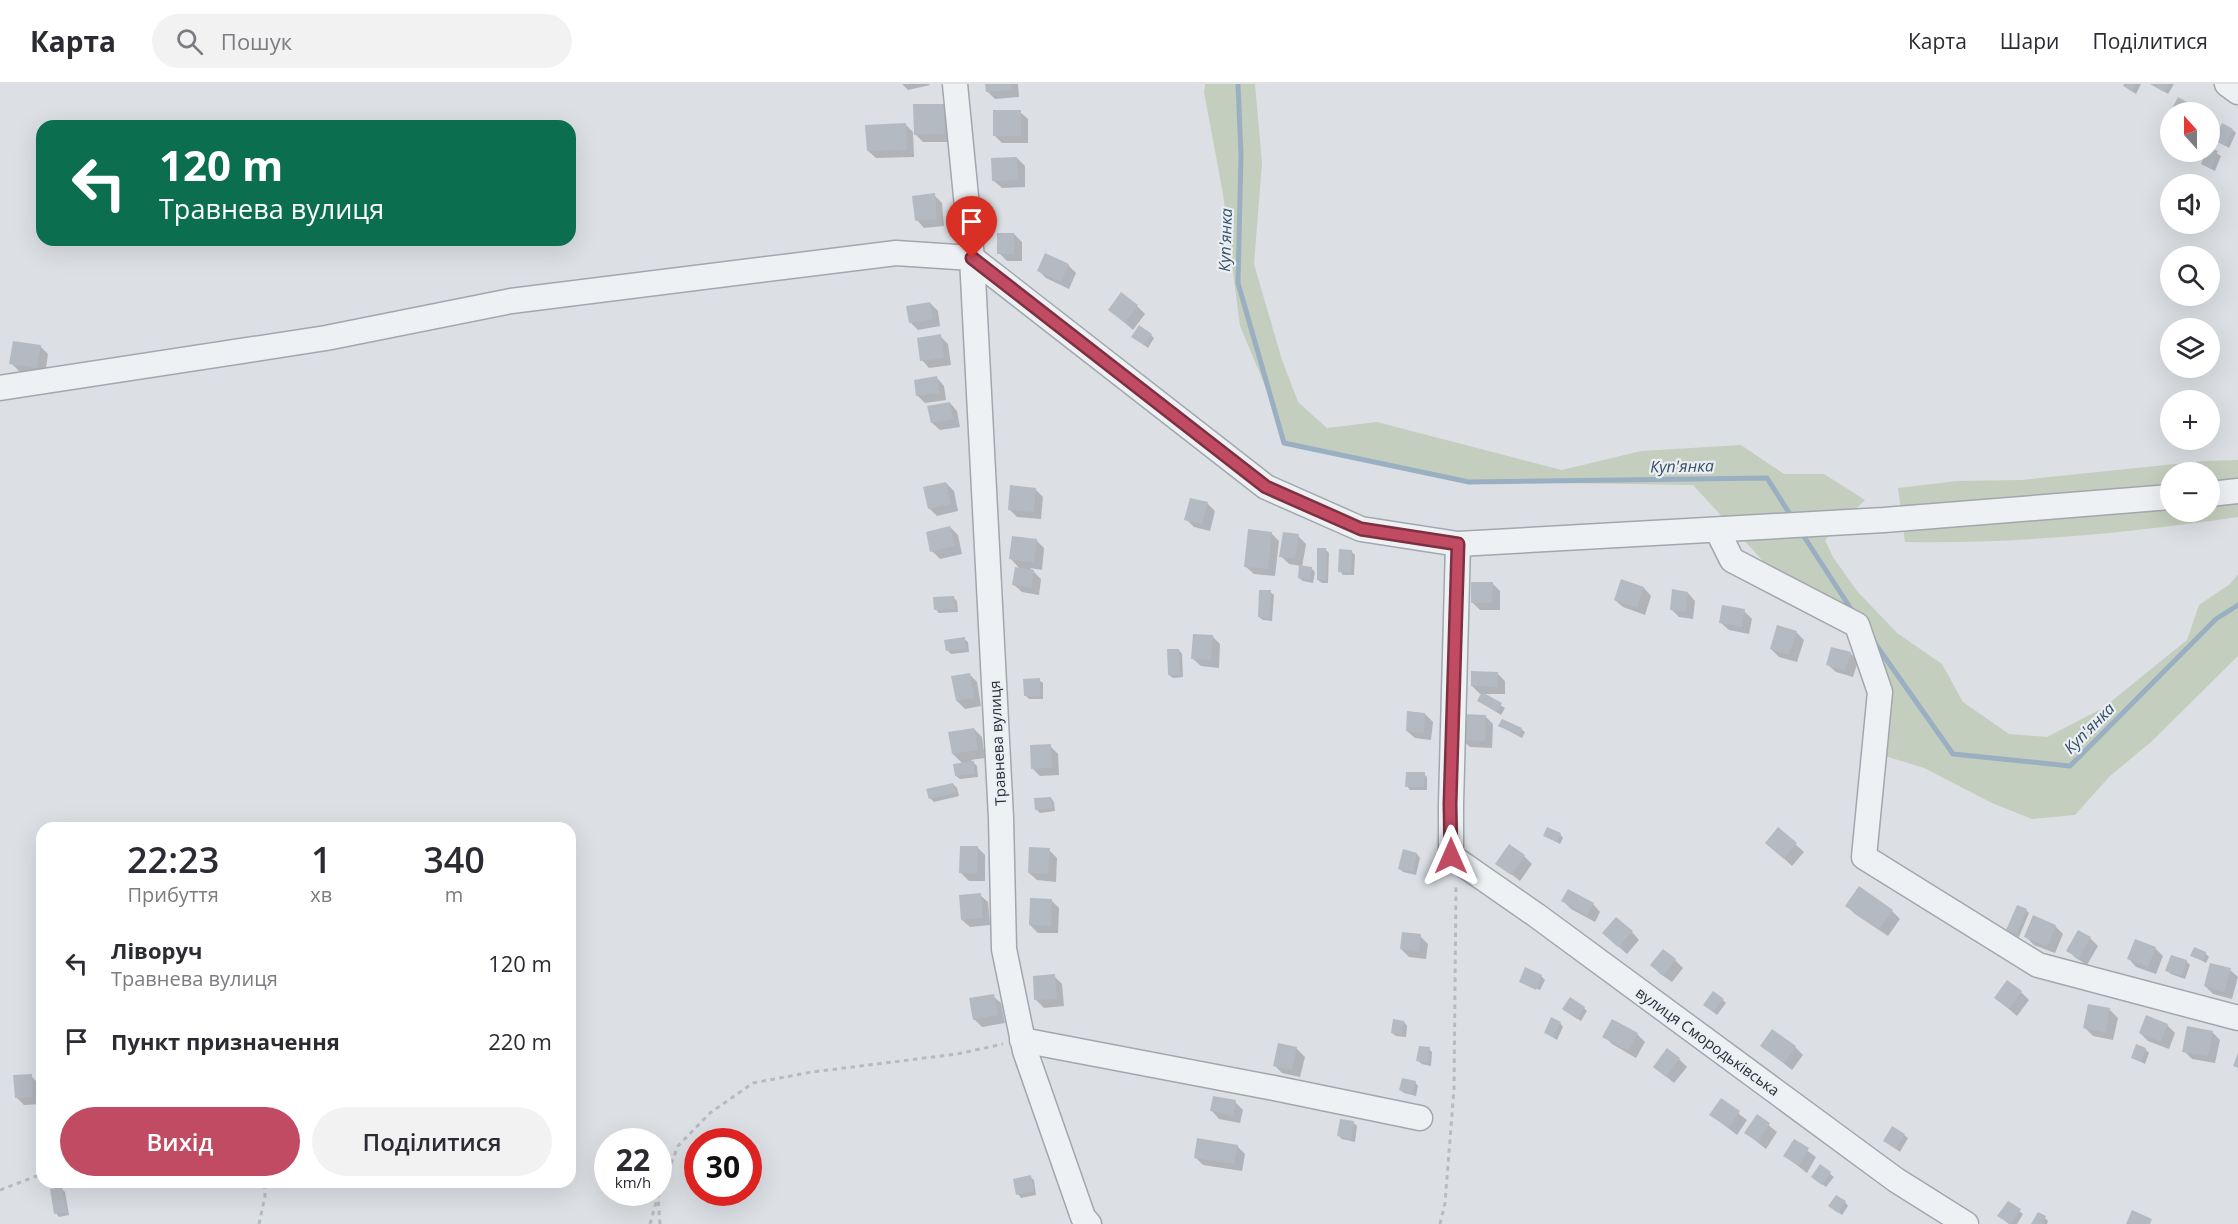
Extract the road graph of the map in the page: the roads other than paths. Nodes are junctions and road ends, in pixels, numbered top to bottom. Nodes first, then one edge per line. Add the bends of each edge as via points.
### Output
1 (955, 84) edge
2 (2227, 84) edge
3 (2238, 92) edge
4 (972, 258) junction
5 (0, 388) edge
6 (2238, 491) edge
7 (2220, 493) edge
8 (2160, 498) edge
9 (1717, 530) junction
10 (1458, 544) junction
11 (2238, 1018) edge
12 (1022, 1040) junction
13 (1420, 1118) dead end
14 (1086, 1221) edge
15 (1966, 1224) edge

1 - 4 street, Травнева вулиця
2 - 3 street
4 - 5 street via 896,253 511,301 326,338
4 - 10 street via 1266,487 1361,529
4 - 12 street, Травнева вулиця via 1001,818 1004,949
6 - 7 street
8 - 9 street
9 - 10 street
9 - 11 street via 1732,560 1857,625 1880,692 1864,857 2038,965
10 - 15 street, вулиця Смородьківська via 1451,856 1896,1180
12 - 13 street
12 - 14 street, Травнева вулиця

